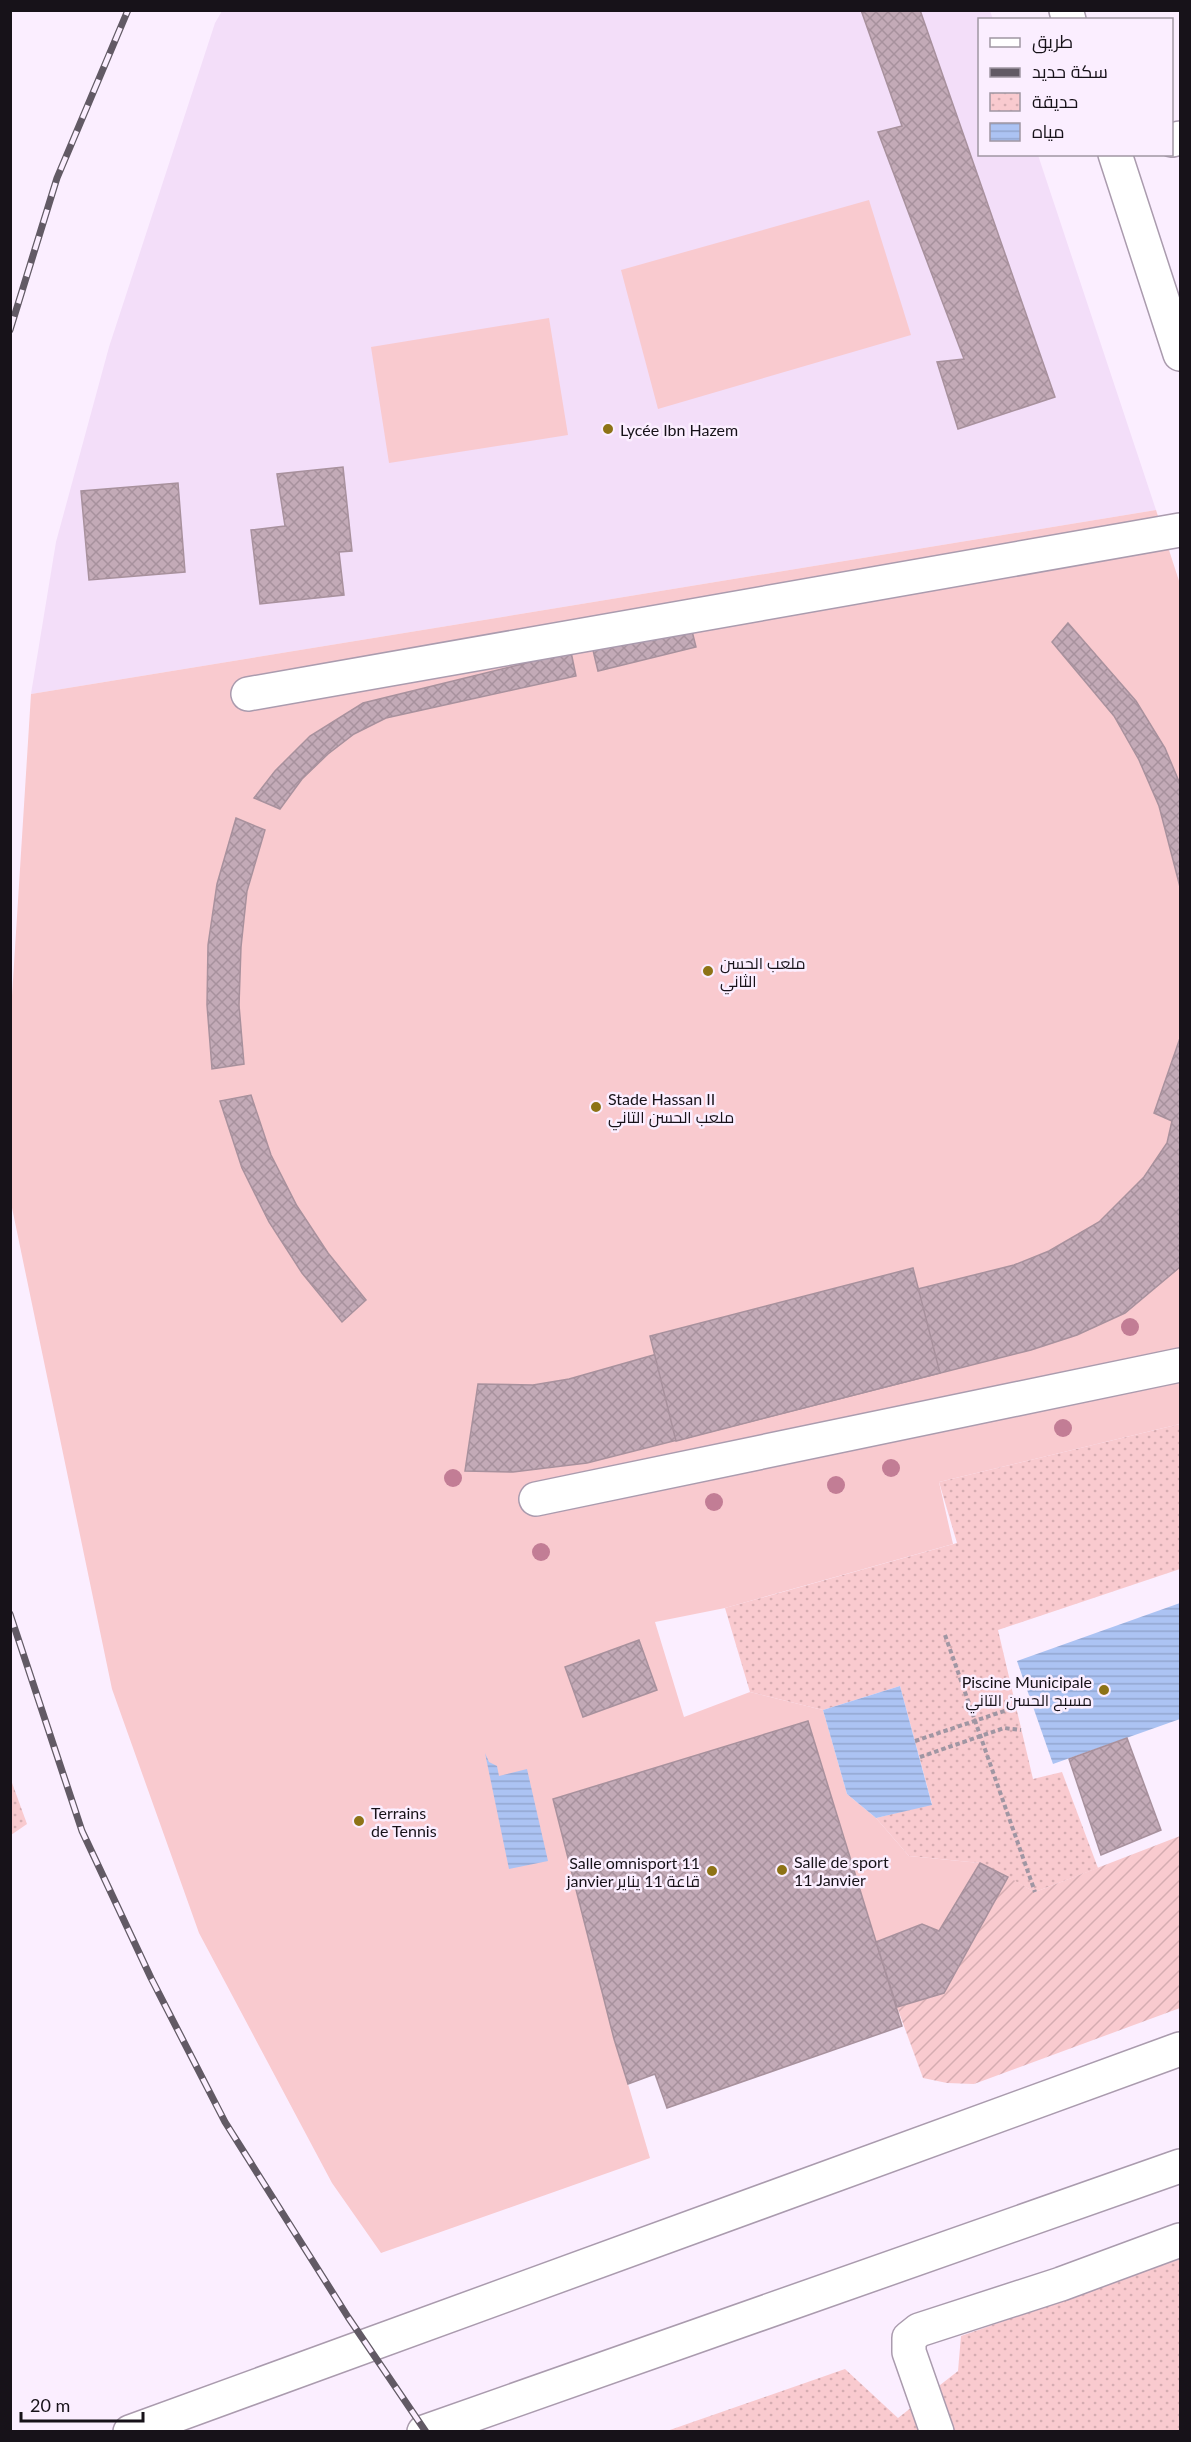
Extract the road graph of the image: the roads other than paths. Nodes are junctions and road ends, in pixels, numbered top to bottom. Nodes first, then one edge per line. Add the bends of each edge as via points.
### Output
1 (1116, 156) edge
2 (1180, 354) edge
3 (1180, 530) edge
4 (248, 694) dead end
5 (1180, 1365) edge
6 (536, 1499) dead end
7 (1180, 2049) edge
8 (1180, 2166) edge
9 (1180, 2240) edge
10 (130, 2432) edge
11 (424, 2432) edge
12 (937, 2432) edge

1 - 2 street
3 - 4 street
5 - 6 street
7 - 10 street
8 - 11 street
9 - 12 street via 919,2330 909,2338 909,2352

